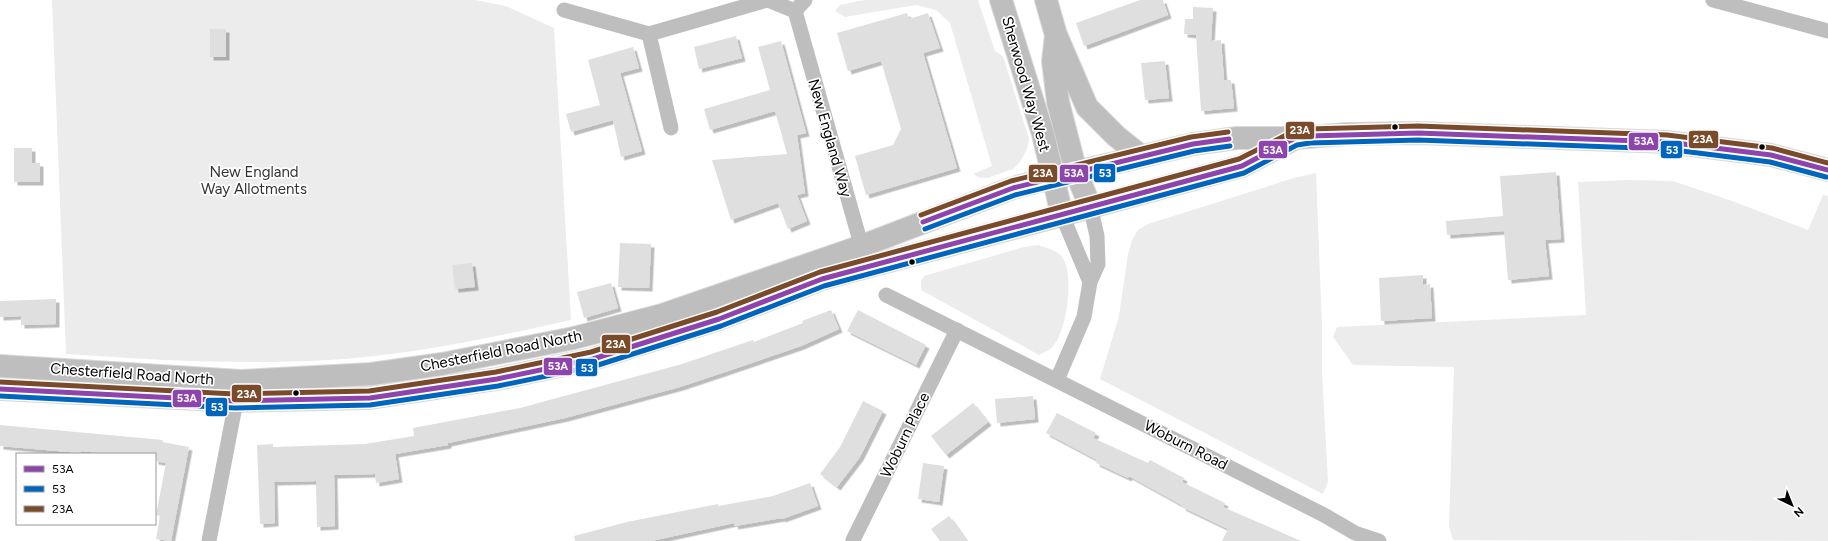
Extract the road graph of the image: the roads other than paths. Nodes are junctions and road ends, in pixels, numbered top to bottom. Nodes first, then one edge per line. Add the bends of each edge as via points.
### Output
1 (768, 0) edge
2 (1001, 0) edge
3 (1046, 0) edge
4 (1713, 0) edge
5 (800, 5) edge
6 (564, 10) dead end
7 (1828, 31) edge
8 (649, 34) junction
9 (1056, 35) junction
10 (672, 128) dead end
11 (1295, 138) junction
12 (1141, 156) junction
13 (1828, 170) edge
14 (1076, 172) junction
15 (1052, 178) junction
16 (1090, 206) junction
17 (1062, 215) junction
18 (864, 256) junction
19 (1090, 282) junction
20 (886, 295) dead end
21 (957, 330) junction
22 (0, 366) edge
23 (1057, 380) junction
24 (0, 389) edge
25 (238, 391) junction
26 (209, 541) edge
27 (849, 541) edge
28 (1379, 541) edge

1 - 5 street, New England Way
1 - 8 street, New England Way
2 - 15 main road, Sherwood Way West via 1043,134
3 - 9 main road, Sherwood Way West
4 - 7 street
5 - 18 street, New England Way
6 - 8 street
8 - 10 street
9 - 12 main road via 1087,107
9 - 14 main road, Sherwood Way West via 1053,61 1058,102
11 - 12 main road, Chesterfield Road North via 1237,138 1193,144
11 - 13 main road via 1418,133 1667,142 1771,155
11 - 16 main road, Chesterfield Road North via 1242,166
12 - 14 main road, Chesterfield Road North
14 - 15 main road, Chesterfield Road North
14 - 16 main road, Sherwood Way West
15 - 17 main road, Sherwood Way West
15 - 18 main road, Chesterfield Road North via 1007,190
16 - 17 main road, Chesterfield Road North
16 - 19 street via 1097,236 1098,264
17 - 18 main road, Chesterfield Road North
17 - 19 street
18 - 25 main road, Chesterfield Road North via 822,279 712,322 593,359 497,379 370,398
19 - 23 street via 1084,317
20 - 21 street, Woburn Road
21 - 23 street, Woburn Road
21 - 27 street, Woburn Place
22 - 25 main road, Chesterfield Road North
23 - 28 street, Woburn Road via 1355,533
24 - 25 main road, Chesterfield Road North
25 - 26 street

